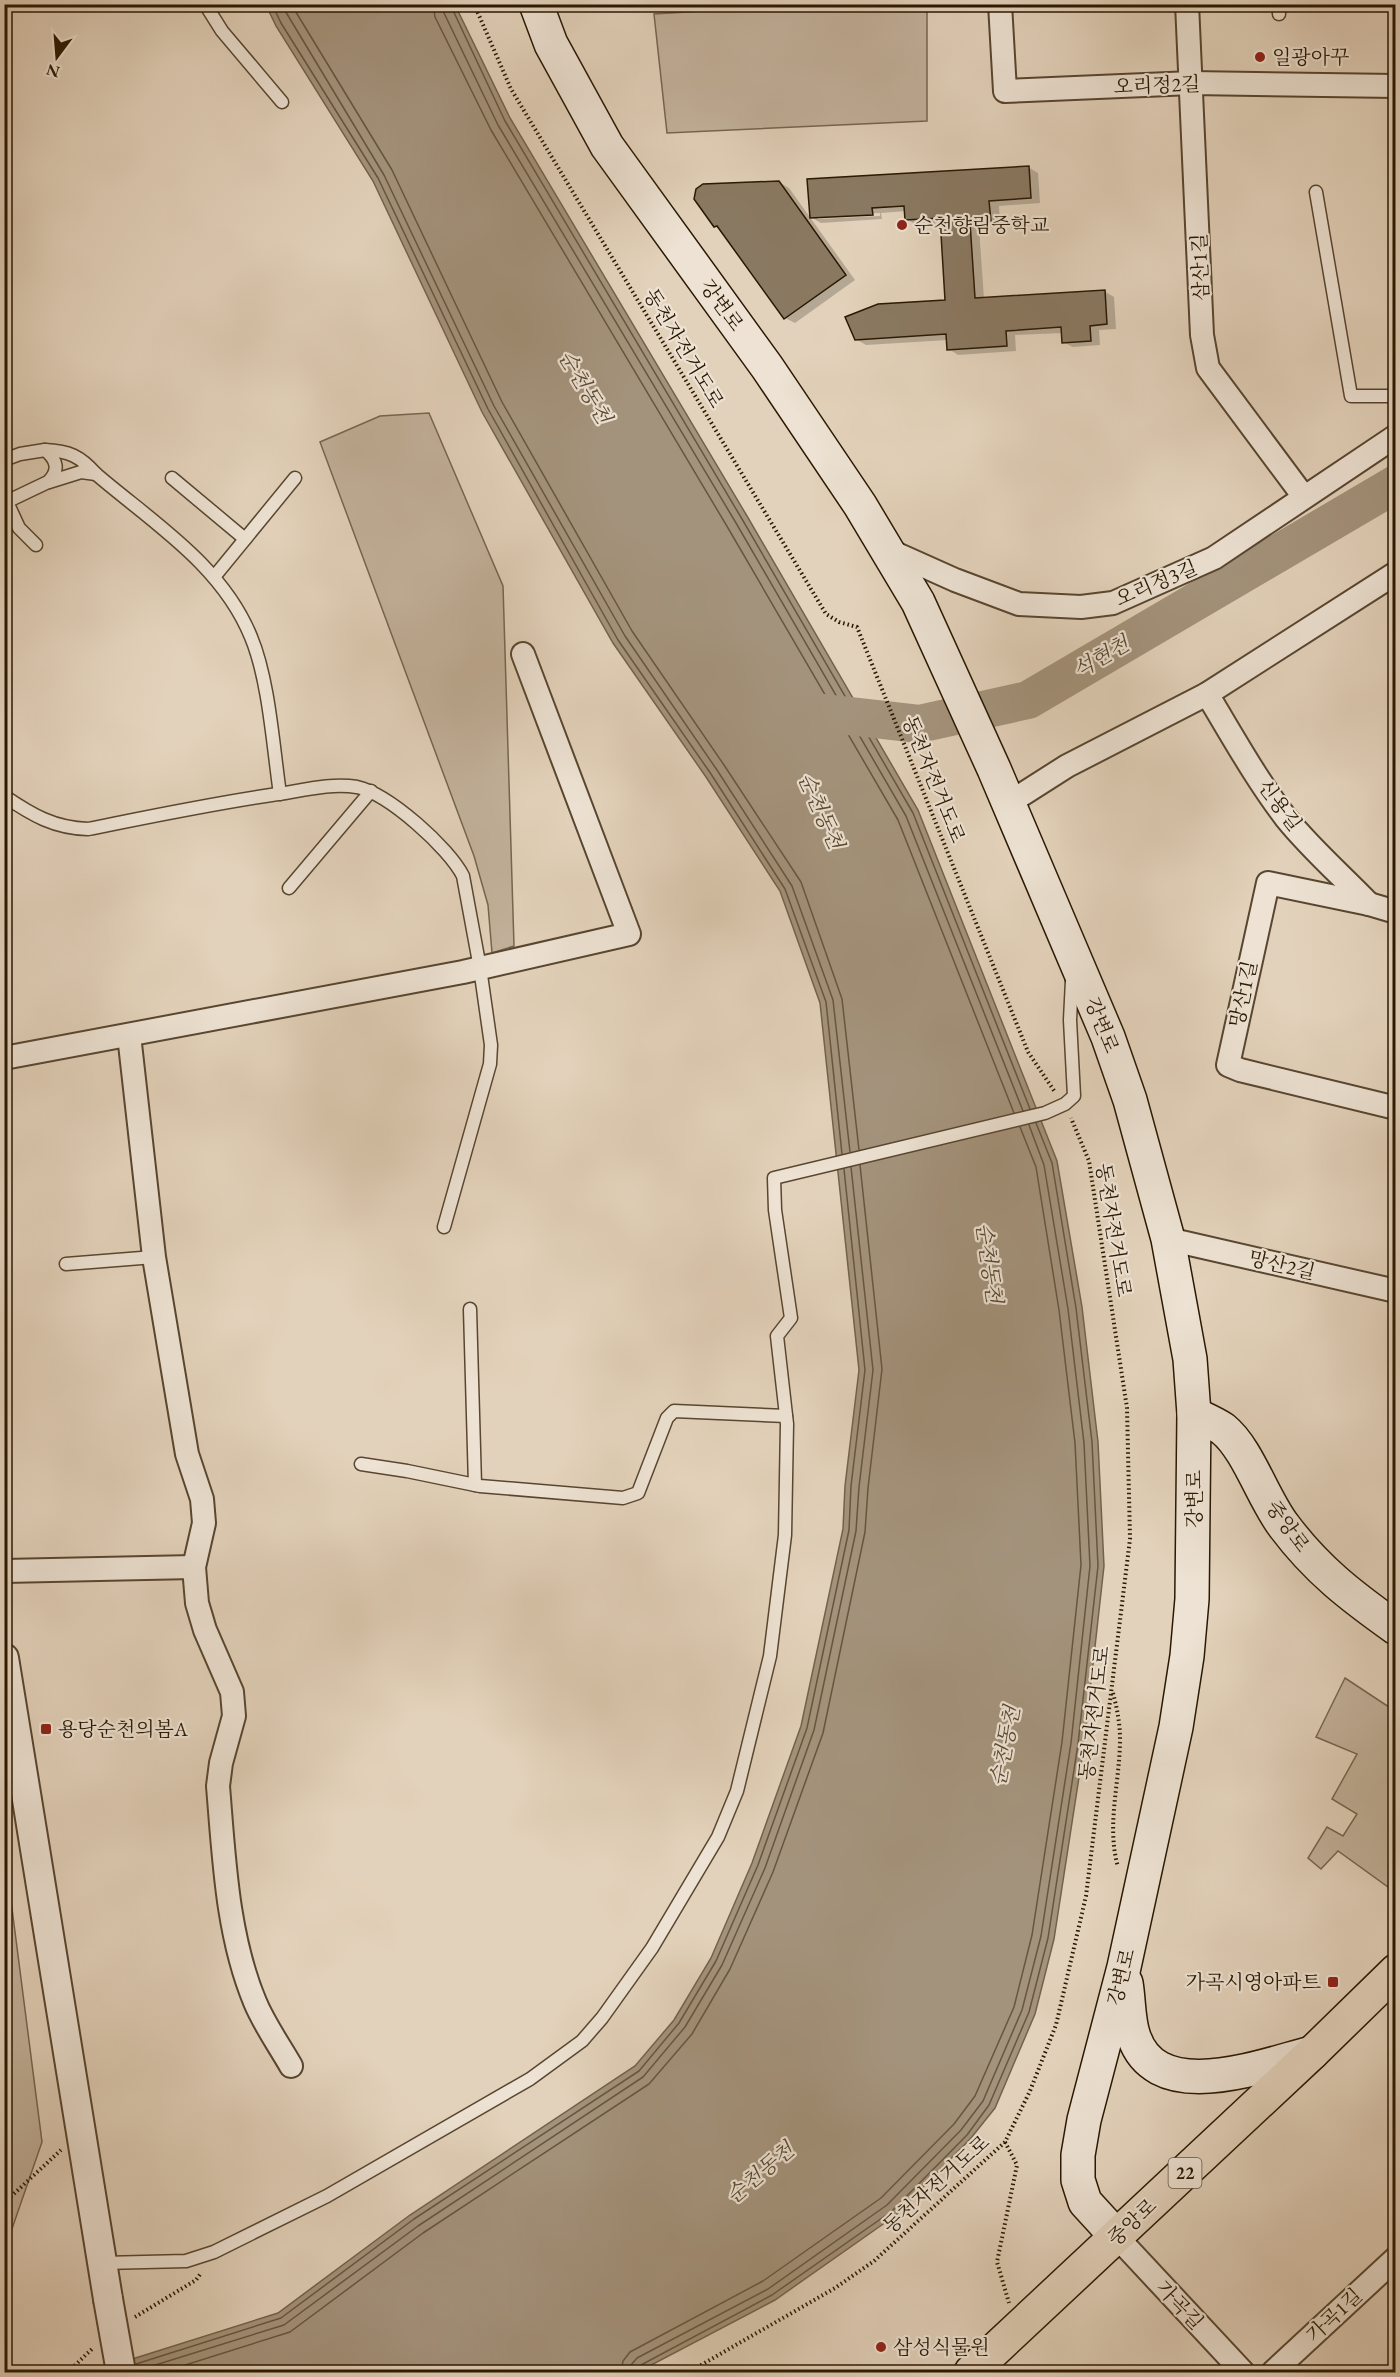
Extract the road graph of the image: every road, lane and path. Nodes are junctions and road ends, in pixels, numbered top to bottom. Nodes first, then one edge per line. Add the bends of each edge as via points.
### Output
1 (205, 4) edge
2 (474, 4) edge
3 (536, 4) edge
4 (1000, 4) edge
5 (1187, 4) edge
6 (1192, 83) junction
7 (1395, 86) edge
8 (282, 102) dead end
9 (1316, 192) dead end
10 (1395, 396) edge
11 (1395, 436) edge
12 (45, 450) junction
13 (4, 460) edge
14 (96, 474) junction
15 (172, 478) dead end
16 (295, 478) dead end
17 (48, 482) junction
18 (1304, 497) junction
19 (6, 503) edge
20 (245, 539) junction
21 (36, 544) dead end
22 (888, 550) junction
23 (1395, 573) edge
24 (214, 577) junction
25 (523, 654) dead end
26 (1207, 694) junction
27 (371, 791) junction
28 (280, 794) junction
29 (4, 796) edge
30 (1009, 803) junction
31 (290, 888) dead end
32 (1369, 904) junction
33 (1395, 912) edge
34 (1074, 957) junction
35 (480, 968) junction
36 (129, 1035) junction
37 (4, 1058) edge
38 (1065, 1104) junction
39 (1395, 1108) edge
40 (444, 1227) dead end
41 (1168, 1239) junction
42 (154, 1257) junction
43 (66, 1264) dead end
44 (1395, 1291) edge
45 (470, 1309) dead end
46 (1194, 1414) junction
47 (786, 1416) junction
48 (361, 1464) dead end
49 (475, 1485) junction
50 (194, 1568) junction
51 (4, 1571) edge
52 (1395, 1628) edge
53 (4, 1658) edge
54 (1112, 1688) junction
55 (1118, 1868) dead end
56 (1124, 1967) junction
57 (1395, 1971) edge
58 (1312, 2053) junction
59 (291, 2066) dead end
60 (81, 2131) junction
61 (1005, 2142) junction
62 (4, 2203) edge
63 (1117, 2237) junction
64 (214, 2252) junction
65 (1395, 2258) edge
66 (103, 2263) junction
67 (133, 2319) dead end
68 (1016, 2328) junction
69 (100, 2343) dead end
70 (68, 2373) edge
71 (122, 2373) edge
72 (689, 2373) edge
73 (971, 2373) edge
74 (1243, 2373) edge
75 (1273, 2373) edge

1 - 8 lane via 222,31
2 - 38 path, 동천자전거도로 via 511,89 826,614 857,627 1028,1053
3 - 22 main road, 강변로 via 551,44 607,146 767,367
4 - 6 street, 오리정2길 via 1005,91
5 - 6 street, 삼산1길
6 - 7 street, 오리정2길
6 - 18 street, 삼산1길 via 1202,335 1208,368
9 - 10 lane via 1351,396
11 - 18 street, 오리정3길
12 - 13 lane via 20,453
12 - 14 lane via 72,453
12 - 17 lane via 56,462 54,477
14 - 17 lane via 81,472
14 - 24 lane
15 - 20 lane
16 - 20 lane
17 - 19 lane
18 - 22 street, 오리정3길 via 1214,558 1113,603 1081,607 1019,604
19 - 21 lane via 19,528
20 - 24 lane
22 - 30 main road, 강변로 via 918,602
23 - 26 street
24 - 28 lane via 243,618 255,648
25 - 35 street via 629,934
26 - 30 street via 1067,766
26 - 32 street, 신용길 via 1286,818
27 - 28 lane via 331,786
27 - 31 lane
27 - 35 lane via 421,827 457,864 463,876
28 - 29 lane via 88,829 65,828
30 - 34 main road, 강변로
32 - 33 street, 망산1길
32 - 39 street, 망산1길 via 1268,883 1228,1065
34 - 38 lane via 1070,1020 1074,1096
34 - 41 main road, 강변로 via 1123,1079
35 - 36 street
35 - 40 lane via 490,1064
36 - 37 street
36 - 42 street
38 - 47 lane via 1045,1113 774,1178 791,1318 777,1336
38 - 54 path, 동천자전거도로 via 1089,1161 1127,1408 1130,1539
41 - 44 street, 망산2길
41 - 46 main road, 강변로 via 1190,1359
42 - 43 lane
42 - 50 street via 187,1454 202,1499 204,1523
45 - 49 lane
46 - 52 main road, 중앙로 via 1224,1430 1236,1443 1283,1524 1324,1572
46 - 56 main road, 강변로 via 1192,1599 1187,1656 1176,1727
47 - 49 lane via 674,1411 667,1418 638,1493 623,1498
47 - 64 lane via 785,1535 770,1656 737,1791 718,1837 652,1948 582,2041 530,2079 327,2196
48 - 49 lane
50 - 51 street
50 - 59 street via 197,1603 205,1630 232,1692 234,1716 218,1786 234,1930 256,2005
53 - 60 street
54 - 55 path via 1120,1739 1112,1828
54 - 61 path, 동천자전거도로 via 1086,1896 1058,2016 1030,2091
56 - 58 main road via 1134,2037 1152,2064 1174,2075 1202,2078
56 - 63 main road, 강변로 via 1078,2155 1078,2180 1085,2202
57 - 58 main road, 중앙로 / 22
58 - 63 main road, 중앙로 / 22
60 - 62 path
60 - 66 street
61 - 68 path via 1017,2165 997,2262
61 - 72 path, 동천자전거도로 via 874,2261
63 - 68 main road, 중앙로 / 22
63 - 74 street, 가곡길
64 - 66 lane via 186,2261
64 - 67 path via 196,2280
65 - 75 street, 가곡1길
66 - 71 street, bridge
68 - 73 main road, 중앙로 / 22
69 - 70 path

